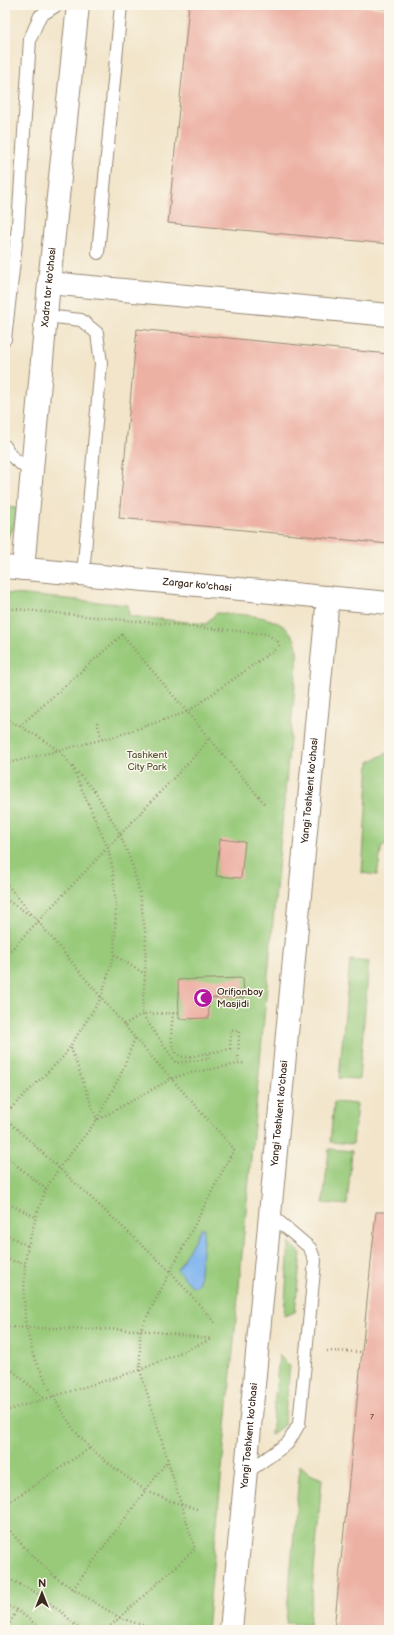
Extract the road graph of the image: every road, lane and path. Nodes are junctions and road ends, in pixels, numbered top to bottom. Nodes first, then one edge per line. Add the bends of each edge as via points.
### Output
1 (57, 5) edge
2 (78, 5) edge
3 (122, 5) edge
4 (98, 253) dead end
5 (49, 283) junction
6 (389, 315) edge
7 (46, 316) junction
8 (5, 339) edge
9 (5, 446) edge
10 (32, 472) junction
11 (14, 568) edge
12 (83, 575) junction
13 (328, 597) junction
14 (389, 603) edge
15 (5, 608) edge
16 (188, 712) junction
17 (5, 718) edge
18 (97, 722) dead end
19 (20, 726) junction
20 (209, 738) junction
21 (102, 740) junction
22 (59, 751) junction
23 (70, 763) junction
24 (5, 764) edge
25 (265, 804) dead end
26 (120, 834) junction
27 (108, 848) junction
28 (5, 882) edge
29 (5, 899) edge
30 (34, 917) junction
31 (38, 921) junction
32 (114, 955) junction
33 (5, 956) edge
34 (145, 974) junction
35 (101, 998) junction
36 (173, 1013) junction
37 (179, 1013) dead end
38 (142, 1014) junction
39 (124, 1025) junction
40 (134, 1038) junction
41 (71, 1047) junction
42 (208, 1053) junction
43 (244, 1063) dead end
44 (238, 1064) junction
45 (171, 1079) junction
46 (5, 1114) edge
47 (5, 1118) edge
48 (97, 1120) junction
49 (5, 1156) edge
50 (59, 1168) junction
51 (46, 1189) junction
52 (5, 1202) edge
53 (270, 1214) junction
54 (36, 1217) junction
55 (5, 1234) edge
56 (28, 1246) junction
57 (5, 1259) edge
58 (25, 1264) junction
59 (170, 1271) junction
60 (215, 1323) dead end
61 (5, 1327) edge
62 (26, 1327) junction
63 (140, 1330) junction
64 (327, 1351) dead end
65 (361, 1352) dead end
66 (5, 1368) edge
67 (140, 1370) junction
68 (53, 1396) junction
69 (45, 1399) junction
70 (5, 1411) edge
71 (90, 1448) junction
72 (168, 1460) junction
73 (246, 1473) junction
74 (144, 1490) junction
75 (181, 1503) junction
76 (5, 1505) edge
77 (197, 1509) dead end
78 (5, 1524) edge
79 (5, 1577) edge
80 (73, 1589) junction
81 (5, 1605) edge
82 (17, 1610) junction
83 (120, 1618) junction
84 (6, 1630) edge
85 (43, 1630) edge
86 (80, 1630) edge
87 (106, 1630) edge
88 (157, 1630) edge
89 (231, 1630) edge

1 - 8 lane via 40,16 30,39 18,226
2 - 5 street, Xadra tor ko'chasi
3 - 4 lane
5 - 6 street
5 - 7 street, Xadra tor ko'chasi
7 - 10 street, Xadra tor ko'chasi
7 - 12 lane via 81,320 98,333 101,362
9 - 10 lane via 10,455
10 - 11 street, Xadra tor ko'chasi
11 - 12 street, Zargar ko'chasi
12 - 13 street, Zargar ko'chasi
13 - 14 street, Zargar ko'chasi
13 - 53 street, Yangi Toshkent ko'chasi
15 - 16 path via 267,634 278,642 278,648
16 - 19 path via 122,635
16 - 20 path
16 - 21 path
17 - 19 path
18 - 21 path
19 - 22 path
20 - 25 path
20 - 26 path
21 - 22 path
22 - 23 path
22 - 24 path
23 - 26 path via 96,793
23 - 27 path
26 - 27 path
26 - 34 path via 139,890 146,937
27 - 31 path
27 - 32 path via 116,907
28 - 30 path
29 - 30 path
30 - 31 path
31 - 33 path
31 - 35 path
32 - 34 path
32 - 35 path
34 - 38 path
35 - 39 path
35 - 41 path
36 - 37 path
36 - 38 path
36 - 42 path via 172,1046 176,1053 184,1058
38 - 39 path
38 - 42 path via 176,1063 209,1060
39 - 40 path
40 - 45 path
40 - 48 path via 120,1076
41 - 46 path
41 - 48 path
42 - 44 path via 230,1049 231,1030 240,1031
43 - 44 path
44 - 45 path
45 - 48 path
45 - 59 path via 234,1149
47 - 50 path
48 - 50 path
49 - 51 path
50 - 51 path
50 - 59 path
51 - 54 path
52 - 54 path
53 - 73 street, Yangi Toshkent ko'chasi
53 - 73 lane via 310,1248 315,1261 299,1424 288,1443
54 - 56 path
55 - 56 path
56 - 58 path
57 - 58 path
58 - 62 path
59 - 60 path
59 - 63 path
61 - 62 path
62 - 63 path
62 - 68 path via 33,1355
63 - 67 path
63 - 67 path via 212,1339
64 - 65 path
66 - 69 path via 12,1370
67 - 68 path
67 - 72 path
68 - 69 path
68 - 71 path via 73,1429
69 - 70 path
71 - 74 path
71 - 76 path
72 - 74 path
72 - 75 path
73 - 89 street, Yangi Toshkent ko'chasi
74 - 75 path
74 - 80 path
75 - 77 path
75 - 83 path via 194,1549
78 - 80 path via 56,1578
79 - 86 path via 35,1592
80 - 83 path
81 - 82 path
82 - 84 path
82 - 85 path
83 - 87 path
83 - 88 path

